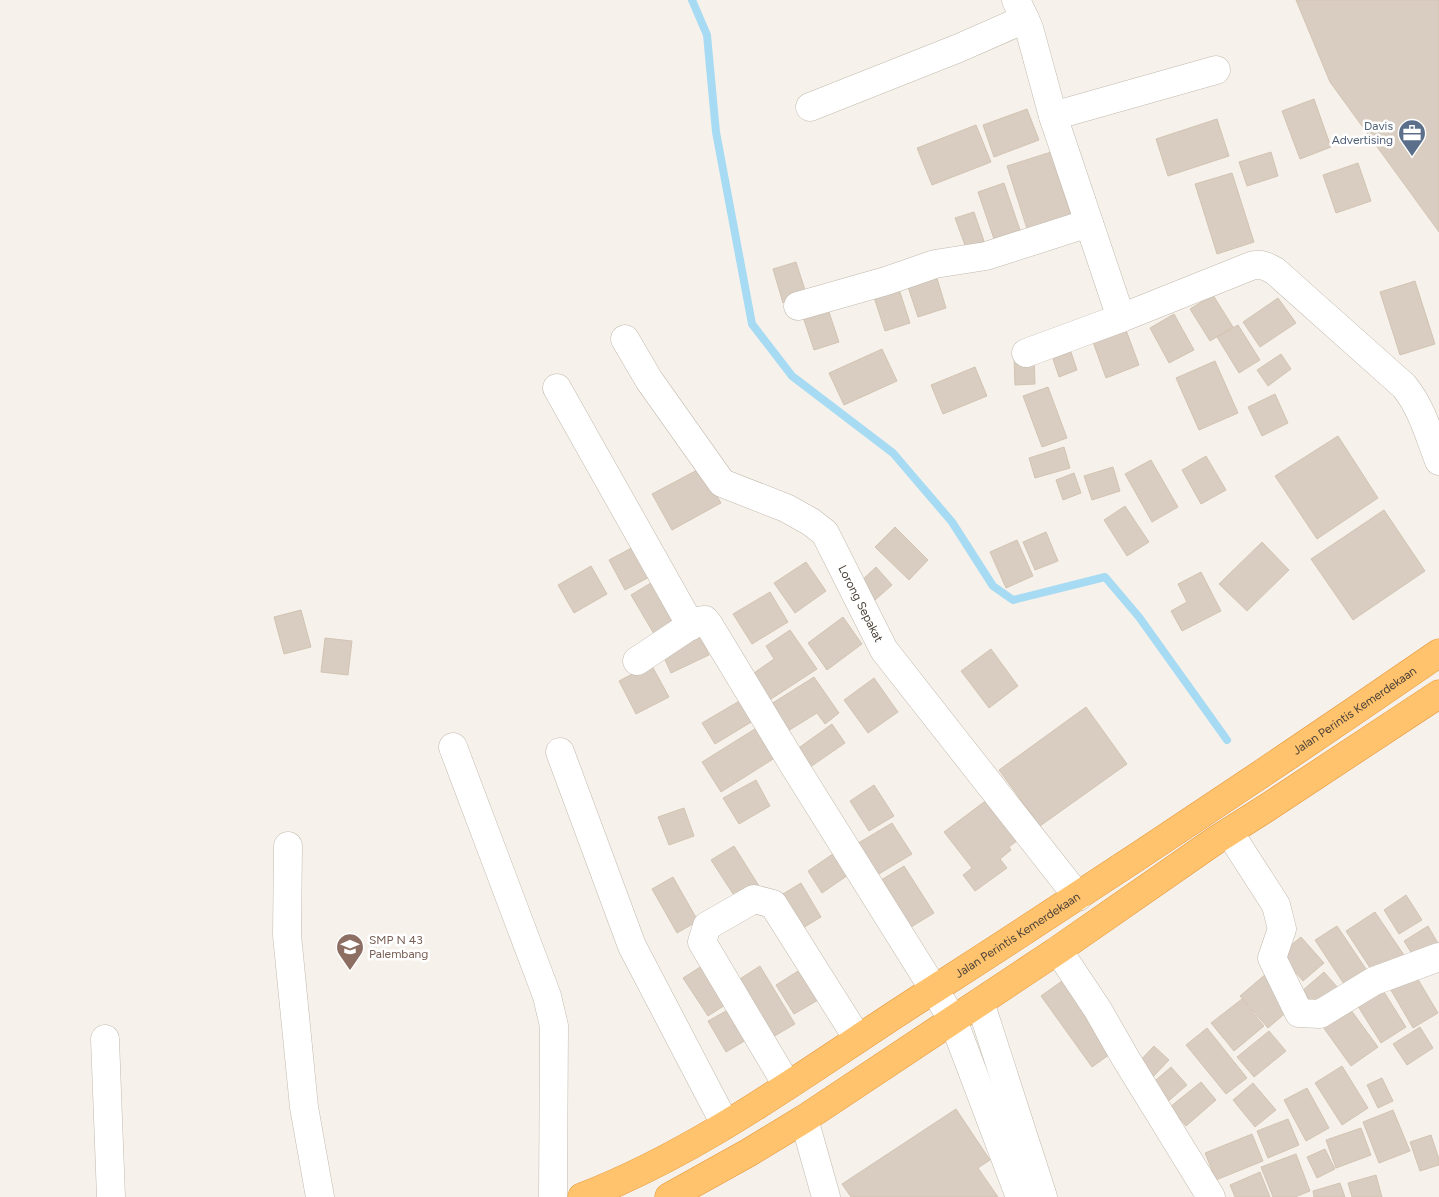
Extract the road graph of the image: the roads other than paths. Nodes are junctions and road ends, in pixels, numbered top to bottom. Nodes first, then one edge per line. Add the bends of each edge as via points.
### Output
1 (1021, 10) edge
2 (1216, 70) dead end
3 (810, 107) dead end
4 (1053, 116) junction
5 (1089, 223) junction
6 (798, 306) dead end
7 (1121, 318) junction
8 (626, 339) dead end
9 (1026, 353) dead end
10 (558, 388) dead end
11 (1439, 461) edge
12 (690, 626) junction
13 (1439, 653) edge
14 (637, 662) dead end
15 (1436, 702) edge
16 (453, 747) dead end
17 (560, 752) dead end
18 (1229, 832) junction
19 (288, 846) dead end
20 (1078, 897) junction
21 (1058, 950) junction
22 (1439, 957) edge
23 (933, 989) junction
24 (980, 1002) junction
25 (953, 1020) junction
26 (105, 1039) dead end
27 (858, 1039) junction
28 (787, 1085) junction
29 (804, 1119) junction
30 (725, 1124) junction
31 (111, 1197) edge
32 (320, 1197) edge
33 (553, 1197) edge
34 (582, 1197) edge
35 (669, 1197) edge
36 (826, 1197) edge
37 (1020, 1197) edge
38 (1043, 1197) edge
39 (1211, 1197) edge

1 - 3 street via 959,48
1 - 4 street
2 - 4 street
4 - 5 street
5 - 6 street via 986,256 935,264
5 - 7 street
7 - 9 street
7 - 11 street via 1251,266 1265,265 1404,386 1421,412
8 - 20 street, Lorong Sepakat via 649,380 722,483 786,508 825,533 884,650
10 - 12 street
12 - 14 street
12 - 23 street via 701,619 710,625
13 - 20 highway, Jalan Perintis Kemerdekaan via 1280,764
15 - 18 highway
16 - 33 street via 547,996 554,1026
17 - 30 street via 632,946
18 - 21 highway
18 - 22 street via 1276,905 1282,929 1272,958 1299,1012 1320,1014 1374,981
19 - 32 street via 287,935 304,1107
20 - 23 highway, Jalan Perintis Kemerdekaan
21 - 24 highway
21 - 39 street
23 - 25 street
23 - 27 highway, Jalan Perintis Kemerdekaan
24 - 25 highway
24 - 38 street
25 - 29 highway
25 - 37 street
26 - 31 street
27 - 28 highway, Jalan Perintis Kemerdekaan
27 - 28 street via 773,904 754,899 707,926 702,942
28 - 30 highway, Jalan Perintis Kemerdekaan
29 - 35 highway
29 - 36 street
30 - 34 highway, Jalan Perintis Kemerdekaan via 654,1166

